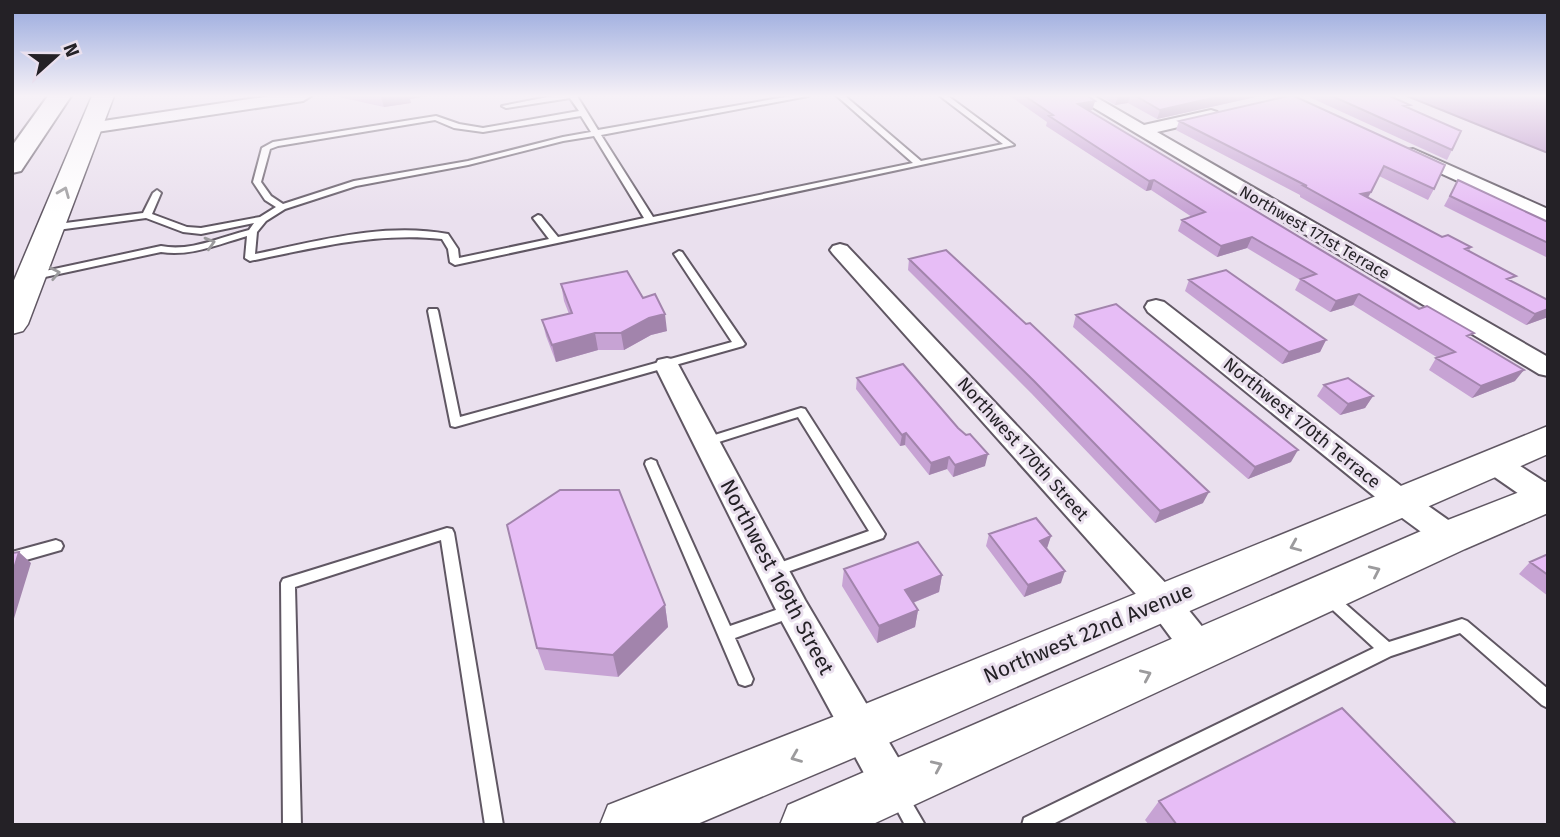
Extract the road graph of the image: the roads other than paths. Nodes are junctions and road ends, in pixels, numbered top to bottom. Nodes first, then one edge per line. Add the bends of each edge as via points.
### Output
1 (33, 135) edge
2 (87, 135) edge
3 (331, 135) edge
4 (587, 135) edge
5 (597, 135) edge
6 (886, 135) edge
7 (996, 135) edge
8 (1148, 135) edge
9 (1401, 148) edge
10 (920, 164) junction
11 (12, 165) edge
12 (155, 197) dead end
13 (282, 207) junction
14 (147, 215) junction
15 (1548, 216) edge
16 (538, 218) dead end
17 (263, 219) junction
18 (650, 220) junction
19 (50, 228) junction
20 (190, 230) junction
21 (252, 232) junction
22 (556, 241) junction
23 (180, 250) junction
24 (840, 250) dead end
25 (679, 254) dead end
26 (30, 278) junction
27 (1156, 307) dead end
28 (432, 311) dead end
29 (12, 324) edge
30 (667, 366) junction
31 (1548, 368) edge
32 (1548, 439) edge
33 (706, 442) junction
34 (1493, 462) junction
35 (651, 464) dead end
36 (1547, 498) edge
37 (1400, 501) junction
38 (1450, 537) junction
39 (56, 546) dead end
40 (12, 558) edge
41 (772, 571) junction
42 (1325, 594) junction
43 (1163, 602) junction
44 (793, 610) junction
45 (725, 635) junction
46 (1387, 650) junction
47 (1201, 651) junction
48 (745, 679) dead end
49 (1548, 700) edge
50 (859, 731) junction
51 (904, 805) edge
52 (292, 825) edge
53 (494, 825) edge
54 (628, 825) edge
55 (808, 825) edge
56 (1031, 825) edge

1 - 11 highway
19 -> 2 main road
3 - 13 lane via 266,148 257,181 268,198
4 - 13 lane via 354,184
5 - 18 lane
6 - 10 lane
7 - 10 lane via 1010,145
8 - 31 street, Northwest 171st Terrace
9 - 15 street
10 - 18 lane
12 - 14 lane
13 - 17 lane
14 - 19 lane
14 - 20 lane
16 - 22 lane
17 - 20 lane
17 - 21 lane
18 - 22 lane
19 - 26 main road
20 - 23 lane
21 - 22 lane via 250,258 373,233 445,236 453,248 454,262
23 -> 21 lane
26 -> 23 lane
24 - 43 street, Northwest 170th Street
25 - 30 lane via 739,344
26 - 29 main road
27 - 37 street, Northwest 170th Terrace
28 - 30 lane via 455,424
30 - 33 street, Northwest 169th Street
32 - 34 main road, Northwest 22nd Avenue
33 - 41 street, Northwest 169th Street
33 - 41 lane via 800,412 878,534
34 - 36 street
34 - 37 main road, Northwest 22nd Avenue
35 - 45 lane
36 - 38 main road
37 - 38 street, Northwest 170th Terrace
37 -> 43 main road, Northwest 22nd Avenue
42 -> 38 main road
39 - 40 lane
41 - 44 street, Northwest 169th Street
42 - 46 lane
42 - 47 main road
43 - 47 street, Northwest 170th Street
43 - 50 main road, Northwest 22nd Avenue
44 - 45 lane
44 - 50 street, Northwest 169th Street
45 - 48 lane
46 - 49 lane via 1462,626
46 - 56 lane
51 -> 47 main road
50 - 51 street, Northwest 169th Street
50 -> 54 main road, Northwest 22nd Avenue
51 - 55 main road
52 - 53 lane via 288,583 447,533

